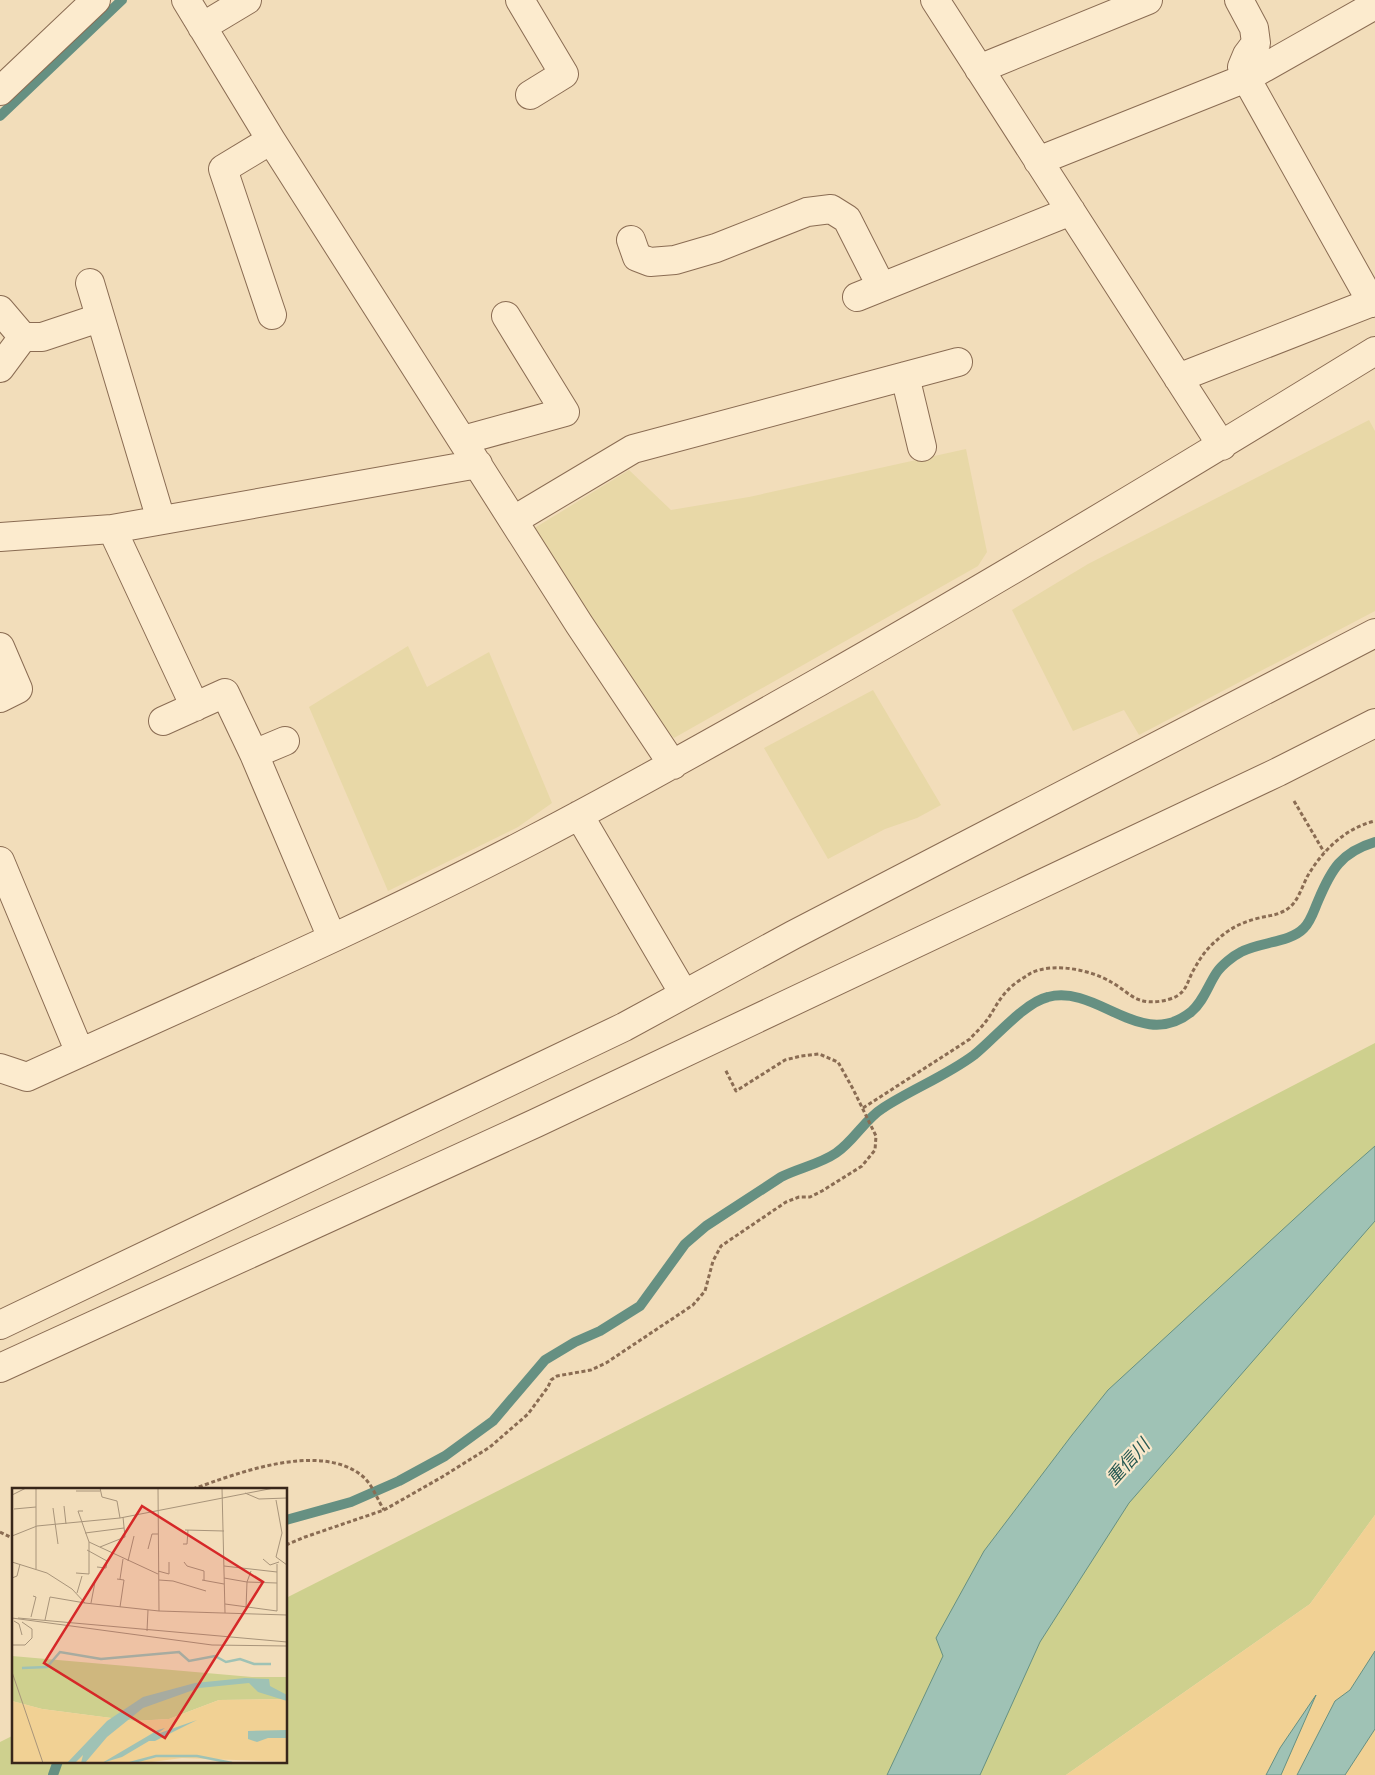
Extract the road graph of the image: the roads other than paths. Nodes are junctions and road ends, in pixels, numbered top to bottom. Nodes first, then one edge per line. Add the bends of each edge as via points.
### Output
1 (96, 0) edge
2 (186, 0) edge
3 (247, 0) edge
4 (520, 0) edge
5 (935, 0) edge
6 (1148, 0) edge
7 (1239, 0) edge
8 (1375, 5) edge
9 (202, 27) junction
10 (979, 69) junction
11 (1246, 78) junction
12 (0, 91) edge
13 (530, 95) dead end
14 (271, 140) junction
15 (1038, 161) junction
16 (1071, 211) junction
17 (631, 240) dead end
18 (90, 283) dead end
19 (1374, 302) edge
20 (0, 310) edge
21 (272, 316) dead end
22 (506, 316) dead end
23 (99, 318) junction
24 (23, 337) junction
25 (1375, 351) edge
26 (958, 362) dead end
27 (0, 368) edge
28 (905, 376) junction
29 (1178, 378) junction
30 (462, 440) junction
31 (1222, 446) junction
32 (922, 447) dead end
33 (478, 464) junction
34 (161, 520) junction
35 (514, 520) junction
36 (112, 528) junction
37 (0, 537) edge
38 (1375, 633) edge
39 (0, 647) edge
40 (0, 698) edge
41 (195, 707) junction
42 (163, 721) dead end
43 (1375, 723) edge
44 (285, 741) dead end
45 (254, 754) junction
46 (673, 765) junction
47 (579, 815) junction
48 (0, 861) edge
49 (332, 938) junction
50 (684, 994) junction
51 (80, 1053) junction
52 (0, 1068) edge
53 (27, 1077) junction
54 (0, 1088) edge
55 (0, 1325) edge
56 (0, 1368) edge

1 - 12 street
2 - 9 street
3 - 9 street
4 - 13 street via 564,74
5 - 10 street
6 - 10 street
7 - 11 street via 1254,28 1256,43 1242,67
8 - 11 street
9 - 14 street
10 - 15 street
11 - 15 street
11 - 19 street
14 - 21 street via 223,169
14 - 30 street
15 - 16 street
16 - 17 street via 869,292 847,219 831,209 807,212 716,248 675,260 650,262 637,257
16 - 29 street
18 - 23 street
19 - 29 street
20 - 24 street
22 - 30 street via 565,412
23 - 24 street via 42,337
23 - 34 street
24 - 27 street
25 - 31 street
26 - 28 street
28 - 32 street
28 - 35 street via 633,449
29 - 31 street
30 - 33 street
31 - 46 street via 1003,577
33 - 34 street
33 - 35 street
34 - 36 street
35 - 46 street
36 - 37 street
36 - 41 street
38 - 50 street
39 - 40 street via 18,689
41 - 42 street
41 - 45 street via 225,693
43 - 56 street via 536,1123
44 - 45 street
45 - 49 street
46 - 47 street
47 - 49 street
47 - 50 street
48 - 51 street
49 - 51 street
50 - 55 street via 624,1026
51 - 53 street
52 - 53 street
53 - 54 street

